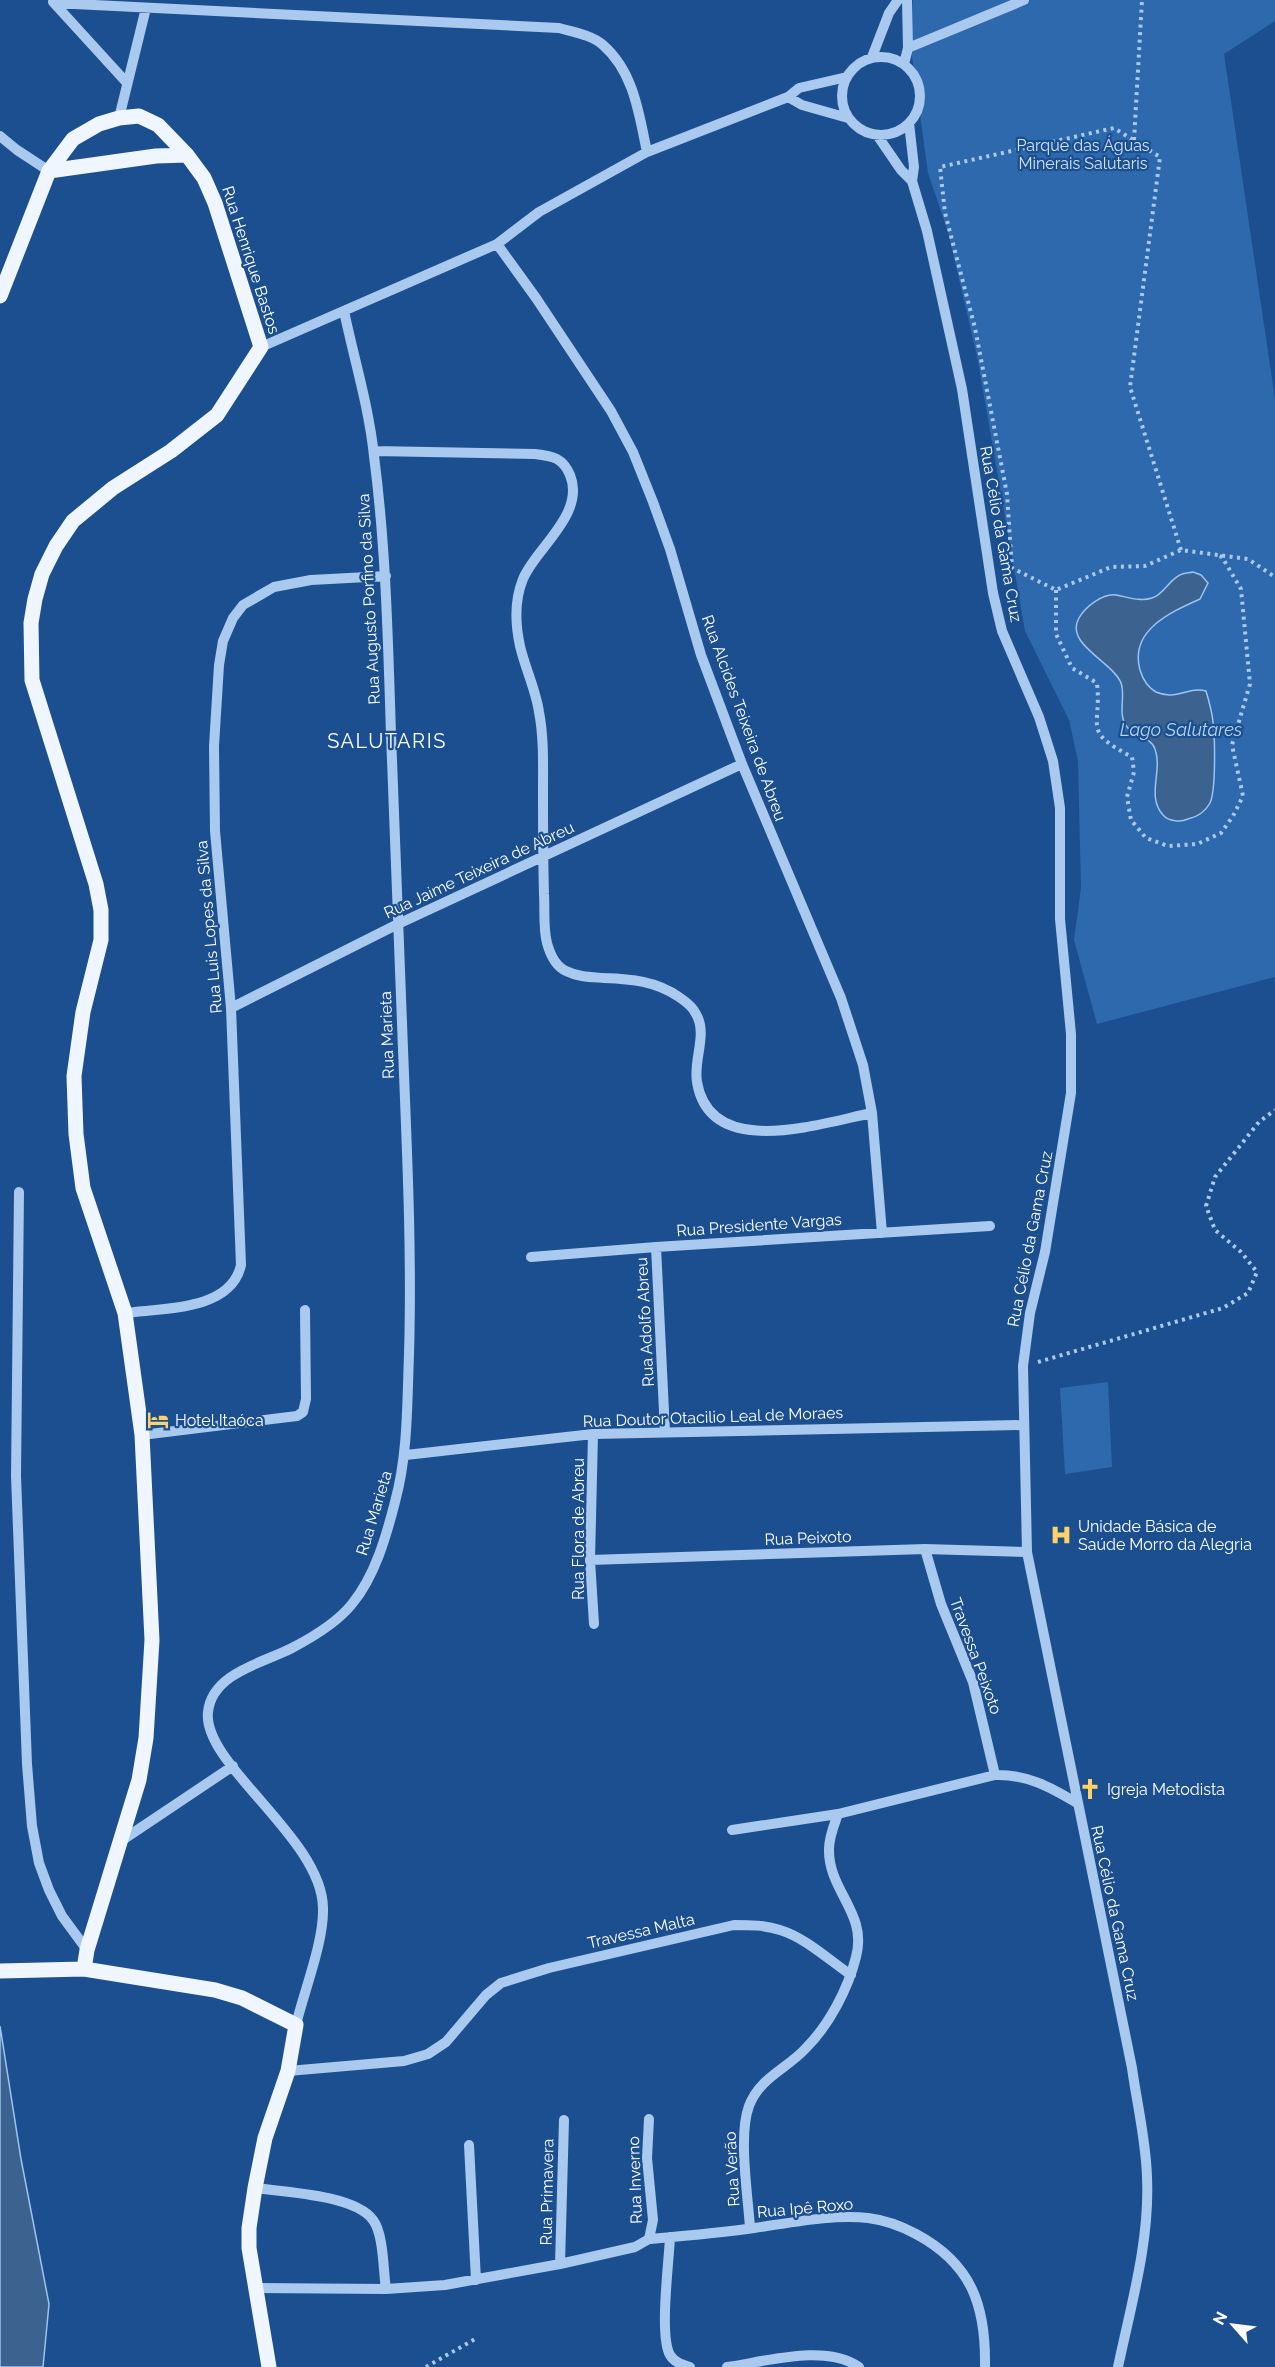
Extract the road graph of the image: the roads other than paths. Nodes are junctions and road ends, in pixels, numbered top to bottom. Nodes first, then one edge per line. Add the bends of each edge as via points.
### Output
1 (898, 0) edge
2 (908, 0) edge
3 (1024, 0) edge
4 (52, 2) edge
5 (146, 8) junction
6 (908, 48) junction
7 (872, 57) junction
8 (904, 64) junction
9 (847, 77) junction
10 (128, 83) junction
11 (788, 97) junction
12 (119, 118) junction
13 (848, 118) junction
14 (909, 123) junction
15 (877, 135) junction
16 (0, 136) edge
17 (647, 152) junction
18 (187, 155) junction
19 (49, 171) junction
20 (912, 181) junction
21 (497, 244) junction
22 (0, 296) edge
23 (344, 311) junction
24 (261, 347) junction
25 (374, 451) junction
26 (386, 576) junction
27 (742, 764) junction
28 (543, 856) junction
29 (398, 924) junction
30 (231, 1008) junction
31 (872, 1113) junction
32 (19, 1192) dead end
33 (990, 1226) dead end
34 (882, 1233) junction
35 (656, 1247) junction
36 (531, 1257) dead end
37 (305, 1310) dead end
38 (125, 1313) junction
39 (1023, 1425) junction
40 (665, 1432) junction
41 (593, 1434) junction
42 (142, 1435) junction
43 (405, 1455) junction
44 (925, 1549) junction
45 (1028, 1552) junction
46 (590, 1560) junction
47 (594, 1624) dead end
48 (233, 1766) junction
49 (995, 1774) junction
50 (1077, 1803) junction
51 (838, 1814) junction
52 (732, 1830) dead end
53 (121, 1841) junction
54 (87, 1950) junction
55 (84, 1969) junction
56 (0, 1971) edge
57 (850, 1975) junction
58 (296, 2025) junction
59 (288, 2071) junction
60 (649, 2119) dead end
61 (564, 2120) dead end
62 (469, 2145) dead end
63 (255, 2188) junction
64 (750, 2228) junction
65 (670, 2237) junction
66 (650, 2239) junction
67 (560, 2264) junction
68 (476, 2280) junction
69 (255, 2288) junction
70 (386, 2289) junction
71 (269, 2367) edge
72 (690, 2367) edge
73 (727, 2367) edge
74 (858, 2367) edge
75 (985, 2367) edge
76 (1118, 2367) edge

1 - 7 street
2 - 6 street
3 - 6 street
4 - 5 street
4 - 10 street
5 - 10 street
5 - 17 street via 559,28 582,34 602,44 621,66 635,93
6 - 8 street
7 - 8 street via 884,56
7 - 9 street via 853,68
8 - 14 street via 912,71 920,92 920,103
9 - 11 street via 799,88
9 - 13 street via 842,99
10 - 12 street
11 - 13 street
11 - 17 street
12 - 18 main road, Rua Henrique Bastos via 139,116 158,125
12 - 19 main road via 73,139
13 - 15 street via 858,128
14 - 15 street via 890,134
14 - 20 street, Rua Célio da Gama Cruz
15 - 20 street
16 - 19 street
17 - 21 street via 539,212
18 - 19 main road
18 - 24 main road, Rua Henrique Bastos via 204,178 215,203
19 - 22 main road
20 - 39 street, Rua Célio da Gama Cruz via 930,242 962,389 993,593 1002,631 1039,717 1053,761 1060,808 1060,919 1071,1034 1071,1093 1045,1252 1030,1313 1023,1366
21 - 23 street
21 - 27 street, Rua Alcides Teixeira de Abreu via 611,411 633,452 667,540 701,655
23 - 24 street
23 - 25 street, Rua Augusto Porfino da Silva
24 - 38 main road via 217,415 73,521 42,574 34,599 32,680 101,910 101,940 74,1076 76,1134 83,1188
25 - 26 street, Rua Augusto Porfino da Silva
25 - 28 street via 543,455 560,460 572,480 566,516 525,575 515,614 539,712
26 - 29 street, Rua Augusto Porfino da Silva
26 - 30 street, Rua Luis Lopes da Silva via 311,580 274,587 243,605 224,641 214,746 215,831
27 - 28 street, Rua Jaime Teixeira de Abreu
27 - 31 street, Rua Alcides Teixeira de Abreu via 841,998 864,1065
28 - 29 street, Rua Jaime Teixeira de Abreu
28 - 31 street via 546,940 552,958 564,970 582,977 650,982 685,1001 697,1015 701,1035 697,1080 702,1100 714,1116 733,1127 757,1131 785,1130
29 - 30 street, Rua Jaime Teixeira de Abreu
29 - 43 street, Rua Marieta via 411,1294
30 - 38 street, Rua Luis Lopes da Silva via 242,1256 239,1273 229,1288 203,1303
31 - 34 street, Rua Alcides Teixeira de Abreu
32 - 54 street via 16,1476 32,1826 49,1890
33 - 34 street, Rua Presidente Vargas
34 - 35 street, Rua Presidente Vargas
35 - 36 street, Rua Presidente Vargas
35 - 40 street, Rua Adolfo Abreu
37 - 42 street via 303,1412 297,1416
38 - 42 main road
39 - 40 street, Rua Doutor Otacilio Leal de Moraes
39 - 45 street, Rua Célio da Gama Cruz
40 - 41 street, Rua Doutor Otacilio Leal de Moraes
41 - 43 street, Rua Doutor Otacilio Leal de Moraes
41 - 46 street, Rua Flora de Abreu
42 - 53 main road via 152,1620 150,1690 139,1780
43 - 48 street, Rua Marieta via 384,1544 352,1605 331,1624 295,1646 236,1674 211,1699 207,1716 211,1734
44 - 45 street, Rua Peixoto
44 - 46 street, Rua Peixoto
44 - 49 street, Travessa Peixoto via 941,1604 973,1682
45 - 50 street, Rua Célio da Gama Cruz
46 - 47 street, Rua Flora de Abreu
48 - 53 street
48 - 58 street, Rua Marieta via 287,1831 320,1886 322,1919
49 - 50 street via 1029,1778
49 - 51 street
50 - 76 street, Rua Célio da Gama Cruz via 1132,2068 1148,2177 1141,2257
51 - 52 street
51 - 57 street via 831,1834 831,1869 856,1919 859,1935
53 - 54 main road
54 - 55 main road
55 - 56 main road
55 - 58 main road via 215,1990 242,1998
57 - 59 street, Travessa Malta via 782,1930 734,1925 501,1983 446,2042 428,2054 404,2061
57 - 64 street, Rua Verão via 826,2024 805,2049 768,2078 749,2105 745,2121
58 - 59 main road
59 - 63 main road
60 - 66 street, Rua Inverno via 647,2158 653,2220
61 - 67 street, Rua Primavera
62 - 68 street
63 - 69 main road via 249,2248
63 - 70 street via 341,2201 364,2212 374,2222 380,2238
64 - 65 street, Rua Ipê Roxo
64 - 75 street, Rua Ipê Roxo via 868,2218 898,2225 936,2245 956,2264 971,2287 981,2313
65 - 66 street, Rua Ipê Roxo
65 - 72 street via 667,2348 675,2361
66 - 67 street, Rua Ipê Roxo via 635,2247
67 - 68 street, Rua Ipê Roxo
68 - 70 street, Rua Ipê Roxo
69 - 70 street, Rua Ipê Roxo
69 - 71 main road
73 - 74 street via 819,2356 837,2357

